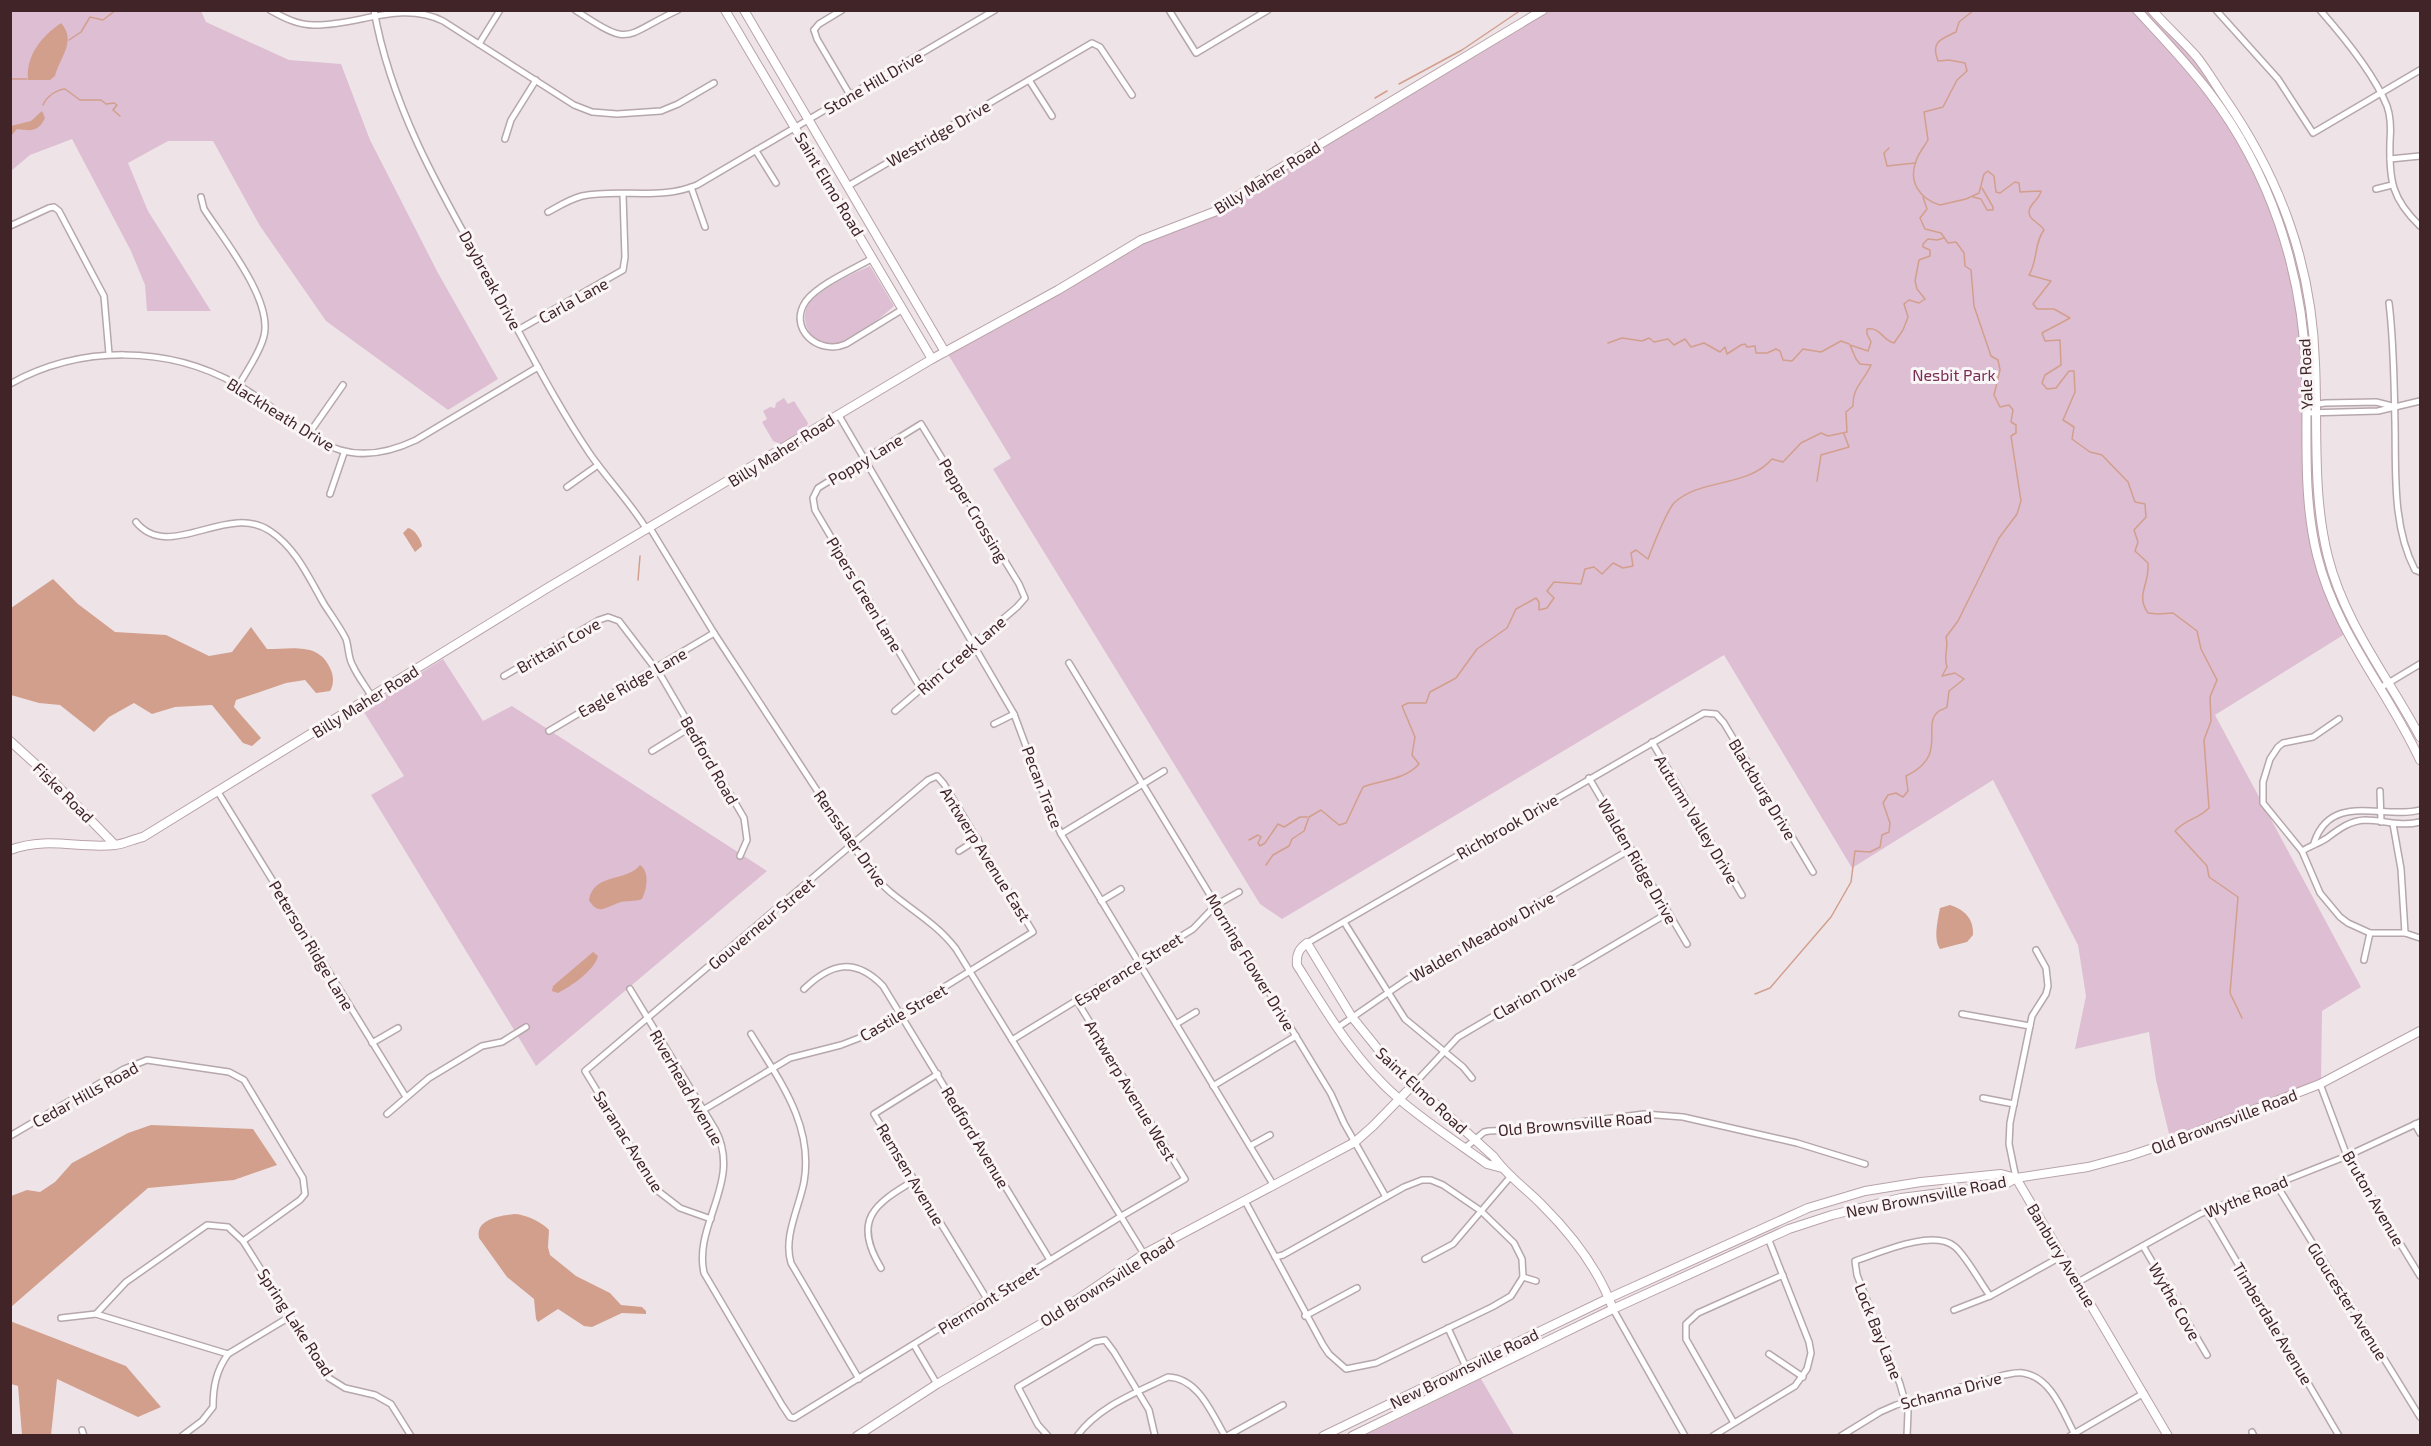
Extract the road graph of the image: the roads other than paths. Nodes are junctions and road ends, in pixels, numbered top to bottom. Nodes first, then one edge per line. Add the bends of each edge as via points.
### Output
1 (270, 10) edge
2 (500, 10) edge
3 (575, 10) edge
4 (678, 10) edge
5 (725, 10) edge
6 (744, 10) edge
7 (842, 10) edge
8 (995, 10) edge
9 (1169, 10) edge
10 (1268, 10) edge
11 (1543, 10) edge
12 (2137, 10) edge
13 (2152, 10) edge
14 (2216, 10) edge
15 (2320, 10) edge
16 (375, 13) edge
17 (479, 44) junction
18 (2421, 70) edge
19 (536, 80) junction
20 (1029, 80) junction
21 (714, 82) dead end
22 (2380, 94) junction
23 (850, 95) junction
24 (1132, 95) dead end
25 (1052, 116) dead end
26 (810, 119) junction
27 (795, 127) junction
28 (505, 139) dead end
29 (756, 151) junction
30 (2421, 156) edge
31 (2390, 159) junction
32 (776, 183) dead end
33 (2392, 185) junction
34 (848, 186) junction
35 (691, 187) junction
36 (2376, 189) dead end
37 (623, 195) junction
38 (201, 197) dead end
39 (548, 212) dead end
40 (2421, 225) edge
41 (10, 226) edge
42 (705, 227) dead end
43 (873, 258) junction
44 (890, 260) junction
45 (879, 267) junction
46 (911, 295) junction
47 (2389, 303) dead end
48 (901, 305) junction
49 (518, 330) junction
50 (945, 352) junction
51 (109, 354) junction
52 (932, 359) junction
53 (538, 367) junction
54 (10, 384) edge
55 (239, 385) junction
56 (343, 385) dead end
57 (2421, 401) edge
58 (2393, 406) junction
59 (2306, 410) junction
60 (2316, 410) junction
61 (838, 414) junction
62 (921, 424) joint
63 (309, 435) junction
64 (344, 453) junction
65 (864, 459) junction
66 (598, 465) junction
67 (567, 487) dead end
68 (330, 494) dead end
69 (813, 498) joint
70 (136, 522) dead end
71 (648, 529) junction
72 (2419, 572) edge
73 (1025, 598) joint
74 (613, 610) dead end
75 (612, 617) junction
76 (714, 633) junction
77 (974, 644) junction
78 (1070, 663) dead end
79 (2421, 664) edge
80 (656, 668) junction
81 (504, 676) dead end
82 (2388, 683) junction
83 (2380, 688) junction
84 (921, 689) junction
85 (372, 697) junction
86 (895, 711) dead end
87 (1708, 712) joint
88 (1014, 714) junction
89 (2339, 719) dead end
90 (994, 724) dead end
91 (691, 727) junction
92 (549, 730) dead end
93 (2421, 737) edge
94 (10, 741) edge
95 (1652, 742) junction
96 (652, 751) dead end
97 (2421, 760) edge
98 (1164, 771) dead end
99 (937, 776) joint
100 (1589, 778) junction
101 (1143, 784) junction
102 (2380, 791) dead end
103 (218, 792) junction
104 (2421, 810) edge
105 (2381, 811) junction
106 (2381, 822) junction
107 (2421, 822) edge
108 (2393, 824) junction
109 (1060, 834) junction
110 (978, 839) junction
111 (2314, 843) junction
112 (853, 844) junction
113 (115, 845) junction
114 (1631, 849) junction
115 (10, 850) edge
116 (959, 851) dead end
117 (2302, 851) junction
118 (740, 856) dead end
119 (1813, 872) dead end
120 (1121, 889) dead end
121 (1239, 892) dead end
122 (1742, 895) dead end
123 (1101, 901) junction
124 (1216, 905) junction
125 (1668, 913) junction
126 (1344, 922) junction
127 (1033, 933) joint
128 (2370, 933) junction
129 (2405, 933) junction
130 (2421, 938) edge
131 (1307, 943) junction
132 (1687, 944) dead end
133 (2036, 950) dead end
134 (2364, 960) dead end
135 (1138, 963) junction
136 (971, 972) junction
137 (804, 988) dead end
138 (630, 989) dead end
139 (1388, 992) junction
140 (1077, 1001) junction
141 (1196, 1012) dead end
142 (902, 1014) junction
143 (1962, 1014) dead end
144 (1352, 1017) junction
145 (648, 1019) junction
146 (1176, 1024) junction
147 (2030, 1026) junction
148 (526, 1027) dead end
149 (398, 1028) dead end
150 (1336, 1028) junction
151 (2421, 1031) edge
152 (751, 1034) dead end
153 (1296, 1036) junction
154 (1012, 1040) junction
155 (372, 1043) junction
156 (1443, 1050) junction
157 (772, 1069) junction
158 (585, 1071) joint
159 (938, 1074) junction
160 (1472, 1078) dead end
161 (2320, 1084) junction
162 (1413, 1085) junction
163 (1213, 1086) junction
164 (406, 1097) junction
165 (1983, 1098) dead end
166 (1399, 1099) junction
167 (2014, 1104) junction
168 (703, 1110) junction
169 (387, 1114) dead end
170 (2418, 1123) edge
171 (2421, 1133) edge
172 (1270, 1135) dead end
173 (10, 1136) edge
174 (1474, 1139) junction
175 (1355, 1142) junction
176 (1250, 1146) junction
177 (1465, 1148) junction
178 (2347, 1156) junction
179 (1865, 1164) dead end
180 (1502, 1168) junction
181 (1511, 1176) junction
182 (2016, 1178) junction
183 (1185, 1179) joint
184 (915, 1180) junction
185 (2276, 1184) junction
186 (1274, 1186) junction
187 (1386, 1197) junction
188 (1245, 1201) junction
189 (1481, 1211) junction
190 (2207, 1211) junction
191 (1120, 1217) junction
192 (711, 1219) junction
193 (1768, 1238) junction
194 (243, 1241) junction
195 (2143, 1246) junction
196 (1143, 1254) junction
197 (2062, 1256) junction
198 (1275, 1257) junction
199 (1425, 1258) dead end
200 (1050, 1260) junction
201 (881, 1268) dead end
202 (1782, 1275) junction
203 (2421, 1276) edge
204 (1523, 1277) junction
205 (1536, 1281) dead end
206 (2078, 1282) junction
207 (1358, 1288) dead end
208 (1990, 1296) junction
209 (1609, 1298) junction
210 (987, 1299) junction
211 (1613, 1309) junction
212 (1954, 1310) dead end
213 (96, 1314) junction
214 (291, 1316) junction
215 (1305, 1316) junction
216 (61, 1318) dead end
217 (1448, 1329) junction
218 (914, 1345) junction
219 (228, 1354) junction
220 (1769, 1354) dead end
221 (2207, 1355) dead end
222 (1466, 1367) junction
223 (1803, 1377) junction
224 (859, 1379) junction
225 (938, 1383) junction
226 (1138, 1392) junction
227 (2144, 1393) junction
228 (1906, 1402) junction
229 (1283, 1405) dead end
230 (790, 1417) joint
231 (2421, 1417) edge
232 (1734, 1423) junction
233 (2072, 1434) edge
234 (182, 1436) edge
235 (411, 1436) edge
236 (857, 1436) edge
237 (1048, 1436) edge
238 (1077, 1436) edge
239 (1155, 1436) edge
240 (1226, 1436) edge
241 (1323, 1436) edge
242 (1352, 1436) edge
243 (1685, 1436) edge
244 (1713, 1436) edge
245 (1841, 1436) edge
246 (1907, 1436) edge
247 (2168, 1436) edge
248 (2339, 1436) edge

1 - 16 street via 286,19 315,25
2 - 17 street
3 - 4 street via 608,32 626,35
5 - 27 main road, Saint Elmo Road
6 - 26 main road, Saint Elmo Road
7 - 23 street via 812,30
8 - 23 street, Stone Hill Drive
9 - 10 street via 1196,53
11 - 50 main road, Billy Maher Road via 1254,184 1219,210 1142,240
12 - 59 main road, Yale Road via 2209,91 2243,143 2266,189 2297,288
13 - 60 main road, Yale Road via 2197,58 2232,108 2286,211 2312,309
14 - 22 street via 2278,79 2313,133
15 - 22 street
16 - 17 street via 425,14
16 - 49 street, Daybreak Drive via 383,52 414,139
17 - 19 street
18 - 22 street
19 - 21 street via 574,105 609,114 661,111
19 - 28 street via 514,115
20 - 24 street, Westridge Drive via 1095,43
20 - 25 street
20 - 34 street, Westridge Drive
22 - 31 street via 2390,121
23 - 26 street, Stone Hill Drive
26 - 27 street, Stone Hill Drive
26 - 34 main road, Saint Elmo Road
27 - 29 street, Stone Hill Drive
27 - 43 main road, Saint Elmo Road
29 - 32 street
29 - 35 street, Stone Hill Drive
30 - 31 street
31 - 33 street
33 - 36 street
33 - 40 street via 2405,212
34 - 44 main road, Saint Elmo Road
35 - 37 street, Stone Hill Drive
35 - 42 street
37 - 39 street, Stone Hill Drive via 581,196
37 - 49 street, Carla Lane via 623,270
38 - 55 street via 204,209 260,298 266,317 263,340
41 - 51 street via 54,207 59,211 104,296
43 - 45 main road, Saint Elmo Road
43 - 48 street via 809,298 801,314 806,334 819,345 836,348
44 - 45 main road
44 - 46 main road, Saint Elmo Road
45 - 48 main road, Saint Elmo Road
46 - 48 main road
46 - 50 main road, Saint Elmo Road
47 - 58 street
48 - 52 main road, Saint Elmo Road
49 - 53 street, Daybreak Drive
50 - 52 main road, Billy Maher Road
51 - 54 street, Blackheath Drive via 47,367
51 - 55 street, Blackheath Drive via 166,359
52 - 61 main road, Billy Maher Road
53 - 64 street, Blackheath Drive via 406,445 373,454
53 - 66 street, Daybreak Drive
55 - 63 street, Blackheath Drive
56 - 63 street
57 - 58 street
58 - 60 street via 2378,411
58 - 60 street via 2376,402 2325,403
58 - 72 street via 2399,514 2408,552
59 - 60 street
59 - 83 main road, Yale Road via 2308,490 2321,570 2344,630
60 - 82 main road, Yale Road via 2319,504 2329,560 2352,623
61 - 65 street, Pecan Trace
61 - 71 main road, Billy Maher Road
62 - 65 street, Poppy Lane
62 - 73 street, Pepper Crossing
63 - 64 street, Blackheath Drive
64 - 68 street
65 - 69 street, Poppy Lane via 818,488
65 - 77 street, Pecan Trace
66 - 67 street
66 - 71 street, Daybreak Drive
69 - 84 street, Pipers Green Lane via 815,510
70 - 85 street via 156,537 179,537 239,522 268,529 293,551 346,641 351,664
71 - 76 street, Rensslaer Drive
71 - 85 main road, Billy Maher Road
73 - 77 street, Rim Creek Lane
74 - 75 street, Brittain Cove
75 - 80 street, Brittain Cove
75 - 81 street, Brittain Cove via 599,620
76 - 80 street, Eagle Ridge Lane
76 - 112 street, Rensslaer Drive
77 - 84 street, Rim Creek Lane
77 - 88 street, Pecan Trace
78 - 101 street, Morning Flower Drive
79 - 82 street
80 - 91 street, Bedford Road
80 - 92 street, Eagle Ridge Lane
82 - 83 street
82 - 93 main road, Yale Road
83 - 97 main road, Yale Road
84 - 86 street, Rim Creek Lane
85 - 103 main road, Billy Maher Road
87 - 95 street, Richbrook Drive
87 - 119 street, Blackburg Drive via 1724,723
88 - 90 street
88 - 109 street, Pecan Trace
89 - 117 street via 2313,737 2280,746 2270,759 2263,782 2263,803
91 - 96 street
91 - 118 street, Bedford Road via 744,818 747,840
94 - 113 main road, Fiske Road
95 - 100 street, Richbrook Drive
95 - 122 street, Autumn Valley Drive
98 - 101 street
99 - 110 street, Antwerp Avenue East
99 - 112 street, Gouverneur Street
100 - 114 street, Walden Ridge Drive
100 - 126 street, Richbrook Drive
101 - 109 street
101 - 124 street, Morning Flower Drive
102 - 105 street
103 - 113 main road, Billy Maher Road via 143,837
103 - 155 street, Peterson Ridge Lane
104 - 105 street
105 - 106 street
105 - 111 street via 2343,813 2318,831
106 - 108 street
106 - 111 street via 2356,821
107 - 108 street
108 - 129 street via 2402,869
109 - 123 street, Pecan Trace
110 - 116 street
110 - 127 street, Antwerp Avenue East
111 - 117 street
112 - 136 street, Rensslaer Drive via 883,887 940,929
112 - 145 street, Gouverneur Street
113 - 115 main road, Billy Maher Road via 28,844
114 - 125 street, Walden Ridge Drive
114 - 139 street, Walden Meadow Drive
117 - 128 street via 2327,904 2348,924
120 - 123 street
121 - 124 street, Esperance Street
123 - 135 street, Pecan Trace
124 - 135 street, Esperance Street via 1195,927
124 - 153 street, Morning Flower Drive
125 - 132 street, Walden Ridge Drive
125 - 156 street, Clarion Drive via 1460,1035
126 - 131 street, Richbrook Drive
126 - 139 street
127 - 136 street, Castile Street
128 - 129 street
128 - 134 street
129 - 130 street
131 - 144 main road, Saint Elmo Road
131 - 150 main road, Saint Elmo Road via 1299,950 1297,965
133 - 147 street, Banbury Avenue via 2046,968 2048,986
135 - 140 street, Esperance Street
135 - 146 street, Pecan Trace
136 - 142 street, Castile Street
136 - 154 street, Rensslaer Drive
137 - 142 street, Redford Avenue via 827,970 854,968 880,983
138 - 145 street, Riverhead Avenue
139 - 144 street, Walden Meadow Drive
139 - 156 street via 1405,1019
140 - 154 street, Esperance Street
140 - 183 street, Antwerp Avenue West
141 - 146 street
142 - 157 street, Castile Street via 858,1039 795,1056
142 - 159 street, Redford Avenue
143 - 147 street
144 - 150 street, Walden Meadow Drive
144 - 162 main road, Saint Elmo Road
145 - 158 street, Gouverneur Street
145 - 168 street, Riverhead Avenue
146 - 163 street, Pecan Trace
147 - 167 street, Banbury Avenue
148 - 164 street via 502,1042 472,1051
149 - 155 street
150 - 166 main road, Saint Elmo Road
151 - 161 main road, Old Brownsville Road
152 - 157 street
153 - 163 street
153 - 175 street, Morning Flower Drive via 1334,1098
154 - 191 street, Rensslaer Drive
155 - 164 street, Peterson Ridge Lane
156 - 160 street
156 - 162 street, Clarion Drive
157 - 168 street, Castile Street
157 - 224 street via 797,1114 805,1145 804,1183 790,1232 789,1258
158 - 192 street, Saranac Avenue via 658,1191 680,1208
159 - 184 street, Remsen Avenue via 874,1114
159 - 200 street, Redford Avenue
161 - 178 street, Bruton Avenue
161 - 182 main road, Old Brownsville Road via 2129,1156
162 - 166 main road, Old Brownsville Road
162 - 174 main road, Saint Elmo Road
163 - 176 street, Pecan Trace
164 - 169 street
165 - 167 street
166 - 175 main road, Old Brownsville Road
166 - 177 main road, Saint Elmo Road
167 - 182 street, Banbury Avenue via 2008,1142
168 - 192 street, Riverhead Avenue via 720,1140 724,1160
170 - 171 street
170 - 178 street, Wythe Road
172 - 176 street
173 - 194 street, Cedar Hills Road via 124,1069 147,1060 229,1072 244,1080 303,1178 305,1194
174 - 177 street, Old Brownsville Road
174 - 179 street, Old Brownsville Road via 1489,1131 1644,1114 1683,1117 1797,1143
174 - 180 main road, Saint Elmo Road
175 - 186 main road, Old Brownsville Road
175 - 187 street, Morning Flower Drive
176 - 186 street, Pecan Trace
177 - 180 main road, Saint Elmo Road via 1487,1164
178 - 185 street, Wythe Road
178 - 203 street, Bruton Avenue
180 - 181 main road, Saint Elmo Road
181 - 189 street
181 - 209 main road, Saint Elmo Road via 1564,1228
182 - 193 main road, New Brownsville Road via 2004,1185 1863,1206
182 - 197 main road, Banbury Avenue
182 - 209 main road, New Brownsville Road via 2001,1174 1922,1182 1833,1200 1781,1219
183 - 191 street, Piermont Street
184 - 201 street via 882,1200 870,1218 868,1244
184 - 210 street, Remsen Avenue
185 - 190 street, Wythe Road
185 - 231 street, Gloucester Avenue
186 - 188 main road, Old Brownsville Road
187 - 189 street via 1422,1180 1431,1180
187 - 198 street
188 - 196 main road, Old Brownsville Road
188 - 198 street
189 - 199 street via 1453,1244
189 - 204 street via 1514,1243 1522,1259
190 - 195 street, Wythe Road
190 - 248 street, Timberdale Avenue
191 - 196 street, Rensslaer Drive
191 - 200 street, Piermont Street
192 - 230 street, Riverhead Avenue via 702,1264 704,1273
193 - 202 street
193 - 211 main road, New Brownsville Road
194 - 213 street via 228,1227 207,1225 126,1282
194 - 214 street, Spring Lake Road
195 - 206 street, Wythe Road
195 - 221 street, Wythe Cove
196 - 225 main road, Old Brownsville Road via 1046,1321
197 - 206 main road, Banbury Avenue
197 - 208 street
198 - 215 street
200 - 210 street, Piermont Street
202 - 223 street via 1809,1342 1810,1361
202 - 232 street via 1698,1313 1686,1324 1686,1339
204 - 205 street
204 - 217 street via 1511,1296
206 - 227 main road, Banbury Avenue
207 - 215 street
208 - 212 street
208 - 228 street, Lock Bay Lane via 1955,1246 1941,1239 1920,1241 1855,1260 1857,1275
209 - 211 main road, Saint Elmo Road
209 - 222 main road, New Brownsville Road
210 - 218 street, Piermont Street
211 - 242 main road, New Brownsville Road
211 - 243 street, Saint Elmo Road
213 - 216 street
213 - 219 street
214 - 219 street
214 - 235 street, Spring Lake Road via 329,1378 345,1388 375,1395 391,1404
215 - 217 street via 1326,1350 1346,1370 1376,1363
217 - 222 street
218 - 224 street, Piermont Street
218 - 225 street
219 - 234 street via 219,1366 213,1407
220 - 223 street
222 - 241 main road, New Brownsville Road
223 - 232 street
224 - 230 street, Piermont Street via 798,1417
225 - 236 main road, Old Brownsville Road
226 - 237 street via 1105,1340 1094,1342 1018,1387
226 - 238 street via 1096,1415
226 - 239 street via 1150,1412
226 - 240 street via 1168,1377 1179,1377 1200,1395
227 - 233 street
227 - 247 main road, Banbury Avenue
228 - 233 street, Schanna Drive via 2023,1373 2038,1379 2053,1394
228 - 245 street, Schanna Drive via 1880,1412
228 - 246 street, Lock Bay Lane
229 - 240 street
232 - 244 street

